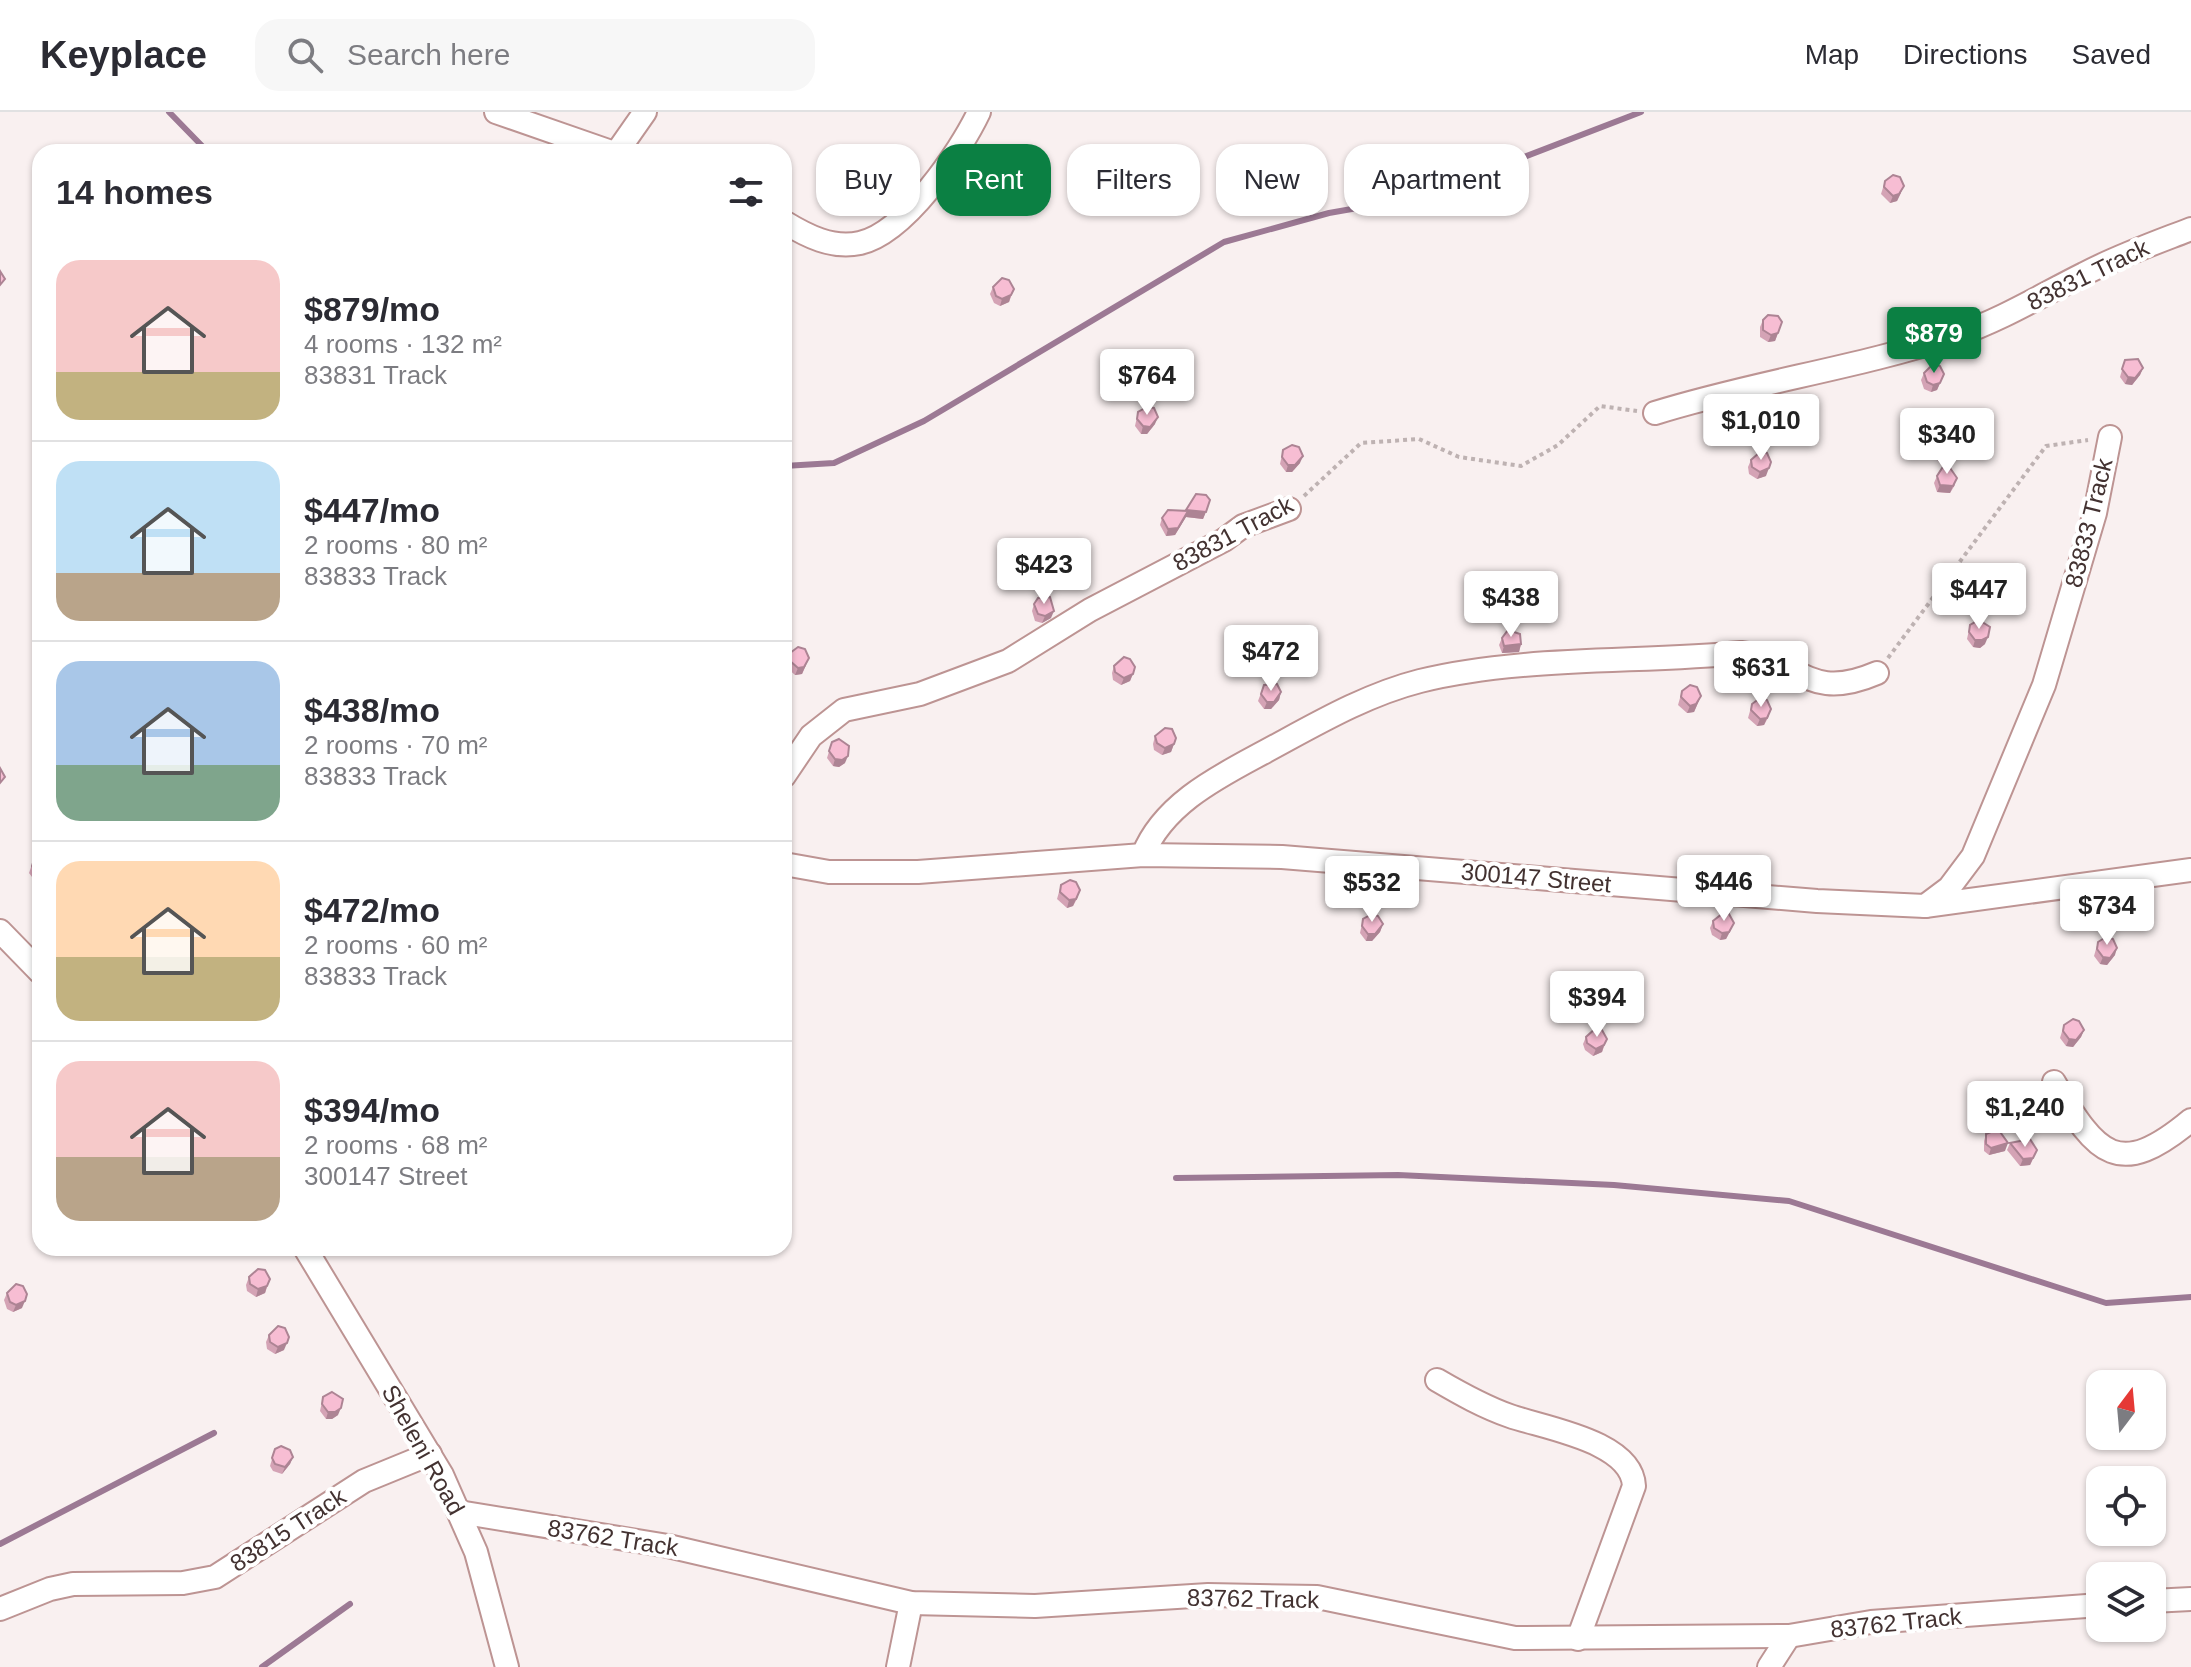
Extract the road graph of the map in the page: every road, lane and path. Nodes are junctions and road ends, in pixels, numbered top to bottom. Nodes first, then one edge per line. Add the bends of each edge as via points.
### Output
1 (496, 112) edge
2 (645, 112) edge
3 (979, 112) edge
4 (588, 144) edge
5 (623, 144) edge
6 (792, 226) edge
7 (2191, 229) edge
8 (1655, 413) joint
9 (2110, 437) joint
10 (1289, 509) joint
11 (1877, 673) joint
12 (792, 764) edge
13 (1143, 855) junction
14 (792, 865) edge
15 (2191, 870) edge
16 (1925, 906) junction
17 (5, 942) edge
18 (32, 965) edge
19 (2054, 1082) dead end
20 (2191, 1120) edge
21 (310, 1256) edge
22 (1437, 1380) dead end
23 (430, 1454) junction
24 (459, 1512) junction
25 (2191, 1599) edge
26 (2166, 1600) edge
27 (911, 1603) junction
28 (2086, 1606) edge
29 (0, 1609) edge
30 (1789, 1636) junction
31 (1578, 1639) junction
32 (507, 1667) edge
33 (898, 1667) edge
34 (1769, 1667) edge

1 - 4 street
2 - 5 street
3 - 6 street via 937,179 881,234 861,243 827,242
7 - 8 street, 83831 Track via 1961,334 1888,357 1722,392
8 - 10 path, 83831 Track via 1600,406 1558,445 1521,466 1459,457 1419,439 1361,443
9 - 11 path, 83833 Track via 2046,446
9 - 16 street, 83833 Track via 2095,513 2044,685 1973,856 1949,888
10 - 12 street, 83831 Track via 1243,526 1008,661 920,694 844,710 811,736
11 - 13 street via 1834,686 1802,678 1769,658 1741,653 1566,663 1421,681 1364,700 1214,779 1152,833
13 - 14 street, 300147 Street via 918,872 829,872
13 - 16 street, 300147 Street via 1282,857
15 - 16 street, 300147 Street
17 - 18 street
19 - 20 street via 2074,1116 2120,1155 2144,1153
21 - 23 street, Sheleni Road
22 - 31 street via 1497,1411 1609,1451 1630,1470 1634,1486
23 - 24 street, Sheleni Road
23 - 29 street, 83815 Track via 364,1481 215,1577 183,1583 73,1584
24 - 27 street, 83762 Track via 668,1546
24 - 32 street, Sheleni Road via 476,1552
25 - 26 street
27 - 31 street, 83762 Track via 1035,1606 1208,1595 1317,1597 1515,1638
27 - 33 street
28 - 30 street, 83762 Track via 1871,1622
30 - 31 street, 83762 Track
30 - 34 street

